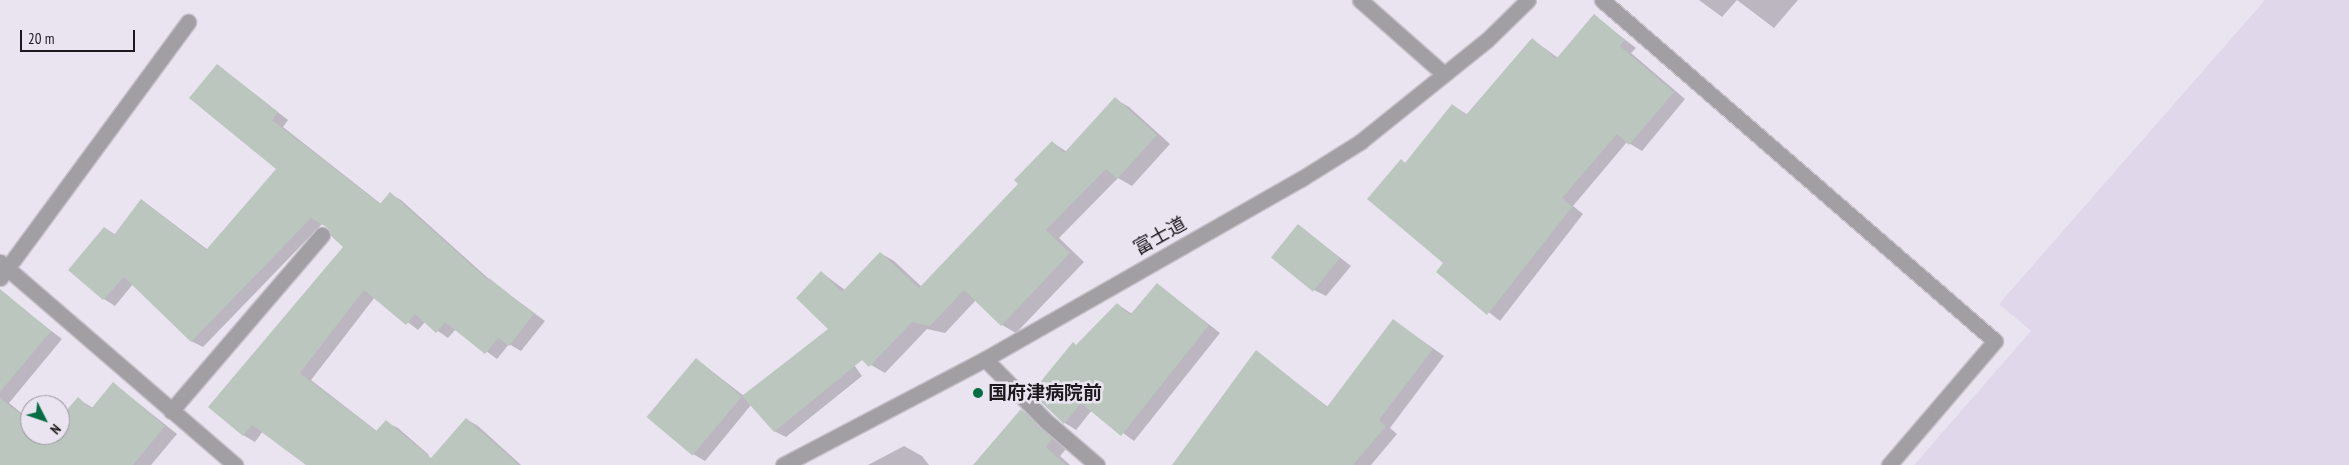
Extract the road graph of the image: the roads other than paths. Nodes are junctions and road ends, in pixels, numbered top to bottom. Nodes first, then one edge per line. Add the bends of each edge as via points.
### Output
1 (1360, 0) edge
2 (1528, 0) edge
3 (1602, 0) edge
4 (188, 22) dead end
5 (1444, 74) junction
6 (322, 235) dead end
7 (3, 269) edge
8 (985, 359) junction
9 (171, 411) junction
10 (235, 465) edge
11 (783, 465) edge
12 (1097, 465) edge
13 (1889, 465) edge

1 - 5 street
2 - 5 street, 富士道 via 1487,40
3 - 13 street via 1995,341
4 - 7 street
5 - 8 street, 富士道 via 1360,142 1301,179
6 - 9 street
7 - 9 street
8 - 11 street, 富士道
8 - 12 street via 1047,422
9 - 10 street

